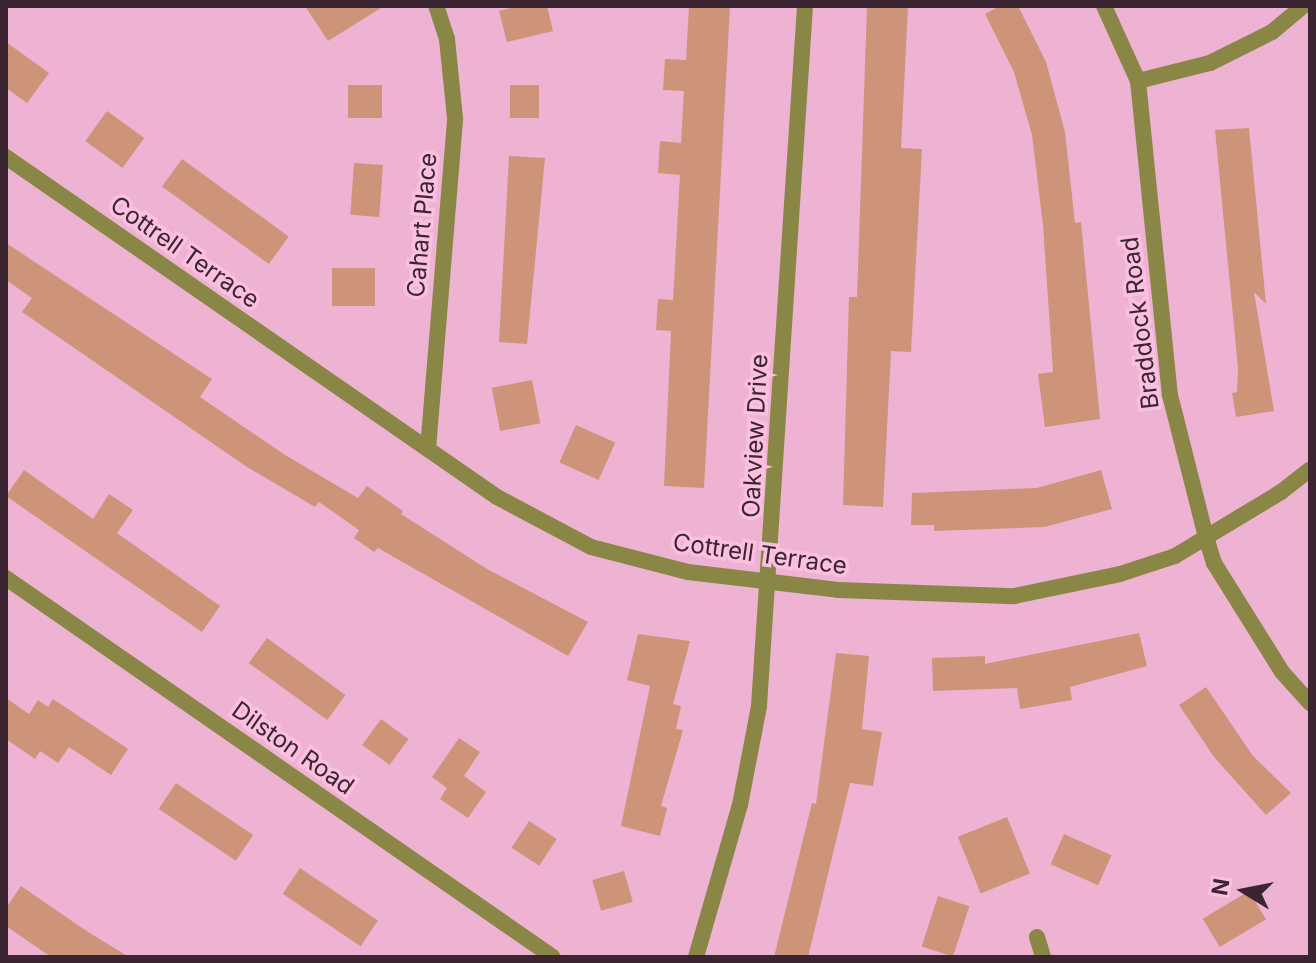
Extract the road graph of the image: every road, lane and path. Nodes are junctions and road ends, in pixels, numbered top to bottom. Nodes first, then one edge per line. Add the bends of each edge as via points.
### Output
1 (436, 6) edge
2 (805, 6) edge
3 (1104, 6) edge
4 (1303, 6) edge
5 (1138, 81) junction
6 (6, 157) edge
7 (428, 449) junction
8 (1310, 469) edge
9 (1206, 537) junction
10 (6, 578) edge
11 (771, 581) junction
12 (1310, 703) edge
13 (1037, 937) dead end
14 (553, 957) edge
15 (696, 957) edge
16 (1043, 957) edge

1 - 7 street, Cahart Place via 447,39 455,118
2 - 11 street, Oakview Drive
3 - 5 street, Braddock Road
4 - 5 street via 1272,32 1210,63
5 - 9 street, Braddock Road via 1170,395
6 - 7 street, Cottrell Terrace
7 - 11 street, Cottrell Terrace via 497,497 591,547 688,572
8 - 9 street, Cottrell Terrace
9 - 11 street, Cottrell Terrace via 1175,556 1120,574 1014,596 838,590
9 - 12 street, Braddock Road via 1214,563 1273,658
10 - 14 street, Dilston Road
11 - 15 street, Oakview Drive via 759,706 740,805
13 - 16 street

